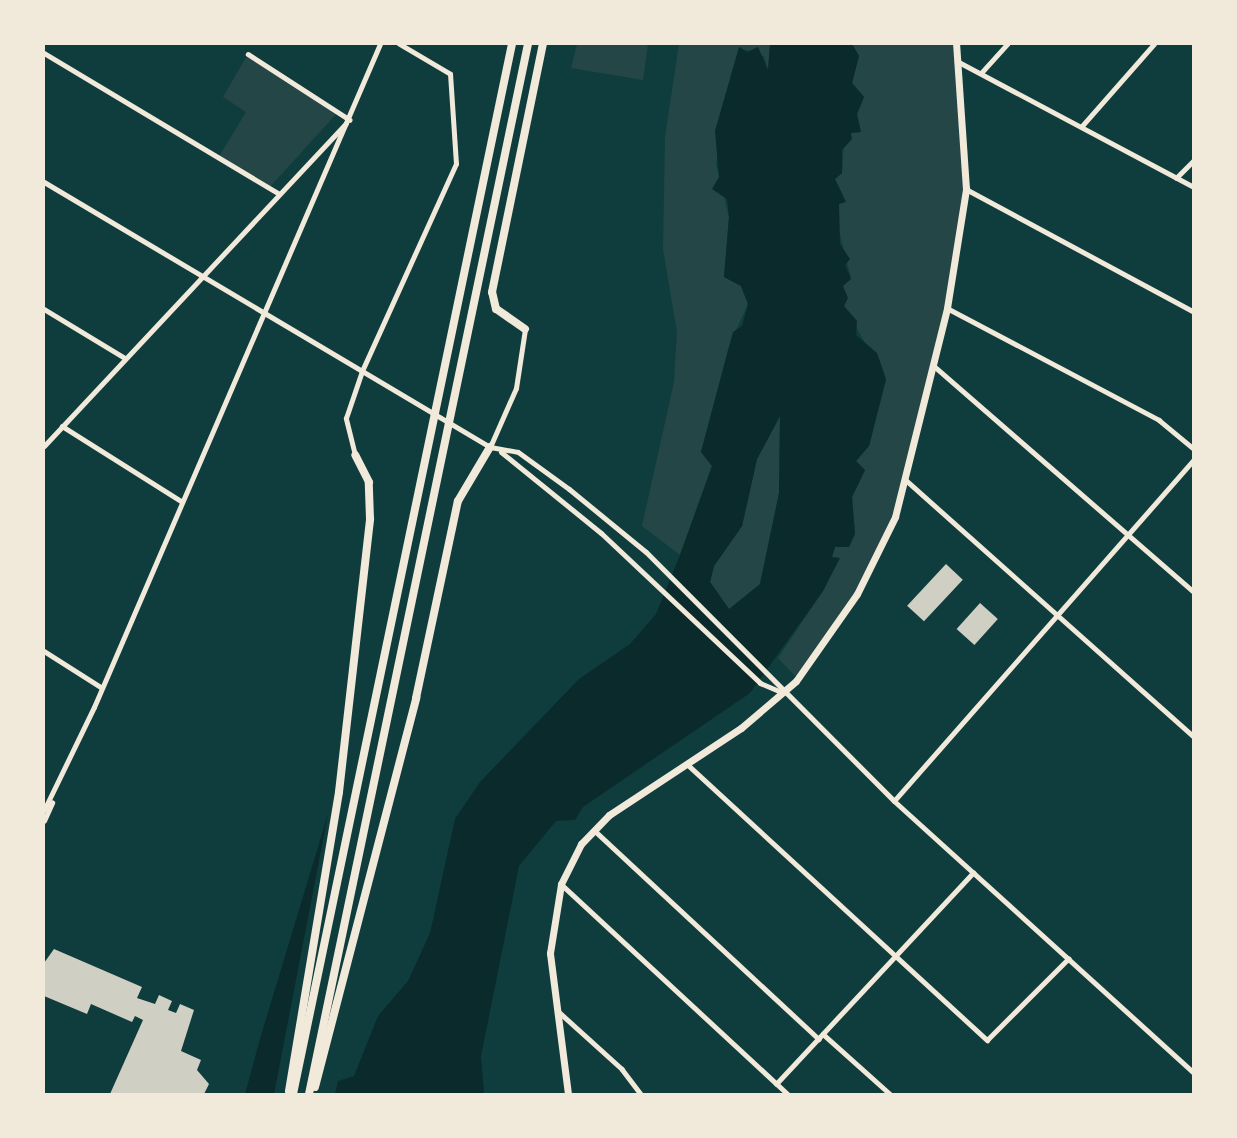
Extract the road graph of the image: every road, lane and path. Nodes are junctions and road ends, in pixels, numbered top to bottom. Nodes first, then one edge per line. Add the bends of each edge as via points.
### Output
1 (380, 44) edge
2 (399, 44) edge
3 (512, 44) edge
4 (528, 44) edge
5 (543, 44) edge
6 (956, 44) edge
7 (1006, 44) edge
8 (1154, 44) edge
9 (44, 53) edge
10 (248, 54) dead end
11 (957, 60) junction
12 (982, 72) junction
13 (350, 120) junction
14 (1082, 126) junction
15 (1194, 160) edge
16 (1176, 178) junction
17 (44, 182) edge
18 (1194, 187) edge
19 (966, 189) junction
20 (278, 193) junction
21 (201, 277) junction
22 (947, 308) junction
23 (44, 309) edge
24 (1194, 312) edge
25 (264, 316) junction
26 (525, 329) joint
27 (126, 358) junction
28 (934, 366) junction
29 (362, 371) junction
30 (62, 426) junction
31 (44, 446) edge
32 (490, 447) junction
33 (1194, 449) edge
34 (501, 452) junction
35 (355, 454) joint
36 (1194, 459) edge
37 (907, 481) junction
38 (181, 501) junction
39 (1127, 533) junction
40 (1194, 592) edge
41 (1055, 615) junction
42 (44, 651) edge
43 (101, 687) junction
44 (784, 694) junction
45 (1194, 737) edge
46 (687, 764) junction
47 (894, 801) junction
48 (52, 803) junction
49 (44, 810) edge
50 (44, 821) edge
51 (593, 829) junction
52 (973, 873) junction
53 (561, 884) junction
54 (895, 957) junction
55 (1068, 958) junction
56 (555, 1009) junction
57 (821, 1036) junction
58 (1194, 1073) edge
59 (776, 1084) junction
60 (290, 1095) edge
61 (311, 1095) edge
62 (568, 1095) edge
63 (641, 1095) edge
64 (788, 1095) edge
65 (890, 1095) edge

1 - 13 street
2 - 29 street via 450,74 456,164
3 - 60 highway
4 - 61 highway via 450,398
5 - 26 highway via 492,292 502,315
6 - 11 main road
7 - 12 street
8 - 14 street
9 - 20 street
10 - 13 street
11 - 12 street
11 - 19 main road
12 - 14 street
13 - 20 street
13 - 25 street
14 - 16 street
15 - 16 street
16 - 18 street
17 - 21 street
19 - 22 main road
19 - 24 street
20 - 21 street
21 - 25 street
21 - 27 street
22 - 28 main road
22 - 33 street via 1159,420
23 - 27 street
25 - 29 street
25 - 38 street
26 - 32 street via 516,388
27 - 30 street
28 - 37 main road
28 - 39 street
29 - 32 street
29 - 35 street via 346,418
30 - 31 street
30 - 38 street
32 - 34 street
32 - 61 highway via 458,501 416,698
34 - 44 street via 634,563 760,683
34 - 44 street via 518,452 646,552 771,671
35 - 60 highway via 369,482 370,519 339,792
36 - 39 street
37 - 41 street
37 - 44 main road via 857,594
38 - 43 street
39 - 40 street
39 - 41 street
41 - 45 street
41 - 47 street
42 - 43 street
43 - 48 street
44 - 46 main road
44 - 47 street
46 - 51 main road
46 - 54 street
47 - 52 street
48 - 49 street
48 - 50 street
51 - 53 main road
51 - 57 street
52 - 54 street
52 - 55 street
53 - 56 main road via 551,928
53 - 59 street
54 - 55 street via 987,1040
54 - 57 street
55 - 58 street
56 - 62 main road
56 - 63 street via 622,1069
57 - 59 street
57 - 65 street
59 - 64 street

